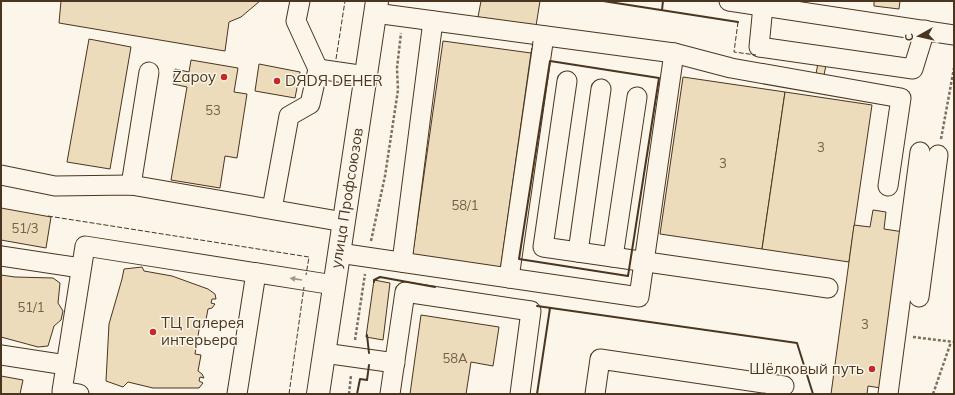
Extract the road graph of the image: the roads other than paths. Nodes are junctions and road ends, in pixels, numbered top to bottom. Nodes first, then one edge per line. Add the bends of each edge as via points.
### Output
1 (300, 1) edge
2 (745, 3) edge
3 (376, 7) edge
4 (830, 9) edge
5 (433, 21) junction
6 (925, 30) junction
7 (954, 31) edge
8 (544, 36) junction
9 (674, 52) junction
10 (318, 69) junction
11 (149, 72) dead end
12 (366, 76) junction
13 (567, 81) dead end
14 (601, 89) dead end
15 (637, 97) dead end
16 (894, 148) junction
17 (920, 152) junction
18 (946, 157) edge
19 (1, 176) edge
20 (131, 185) junction
21 (888, 186) dead end
22 (272, 209) junction
23 (344, 222) junction
24 (578, 252) junction
25 (339, 253) junction
26 (1, 256) edge
27 (613, 257) junction
28 (644, 261) junction
29 (402, 262) junction
30 (81, 268) junction
31 (256, 273) junction
32 (509, 278) junction
33 (334, 285) junction
34 (828, 288) dead end
35 (919, 297) dead end
36 (324, 353) junction
37 (1, 355) edge
38 (395, 363) junction
39 (66, 365) junction
40 (784, 386) dead end
41 (79, 394) edge
42 (237, 394) edge
43 (318, 394) edge
44 (390, 394) edge
45 (520, 394) edge
46 (595, 394) edge
47 (888, 394) edge

1 - 10 lane via 296,21
2 - 4 lane
2 - 6 lane via 759,47 913,69
3 - 5 lane via 403,17
3 - 12 main road, улица Профсоюзов
4 - 6 lane
5 - 8 lane
5 - 29 lane
6 - 7 lane
8 - 9 lane
8 - 32 lane
9 - 16 lane via 731,68 901,98
9 - 28 lane
10 - 12 lane
10 - 22 lane via 310,104 289,116
11 - 20 lane
12 - 23 main road, улица Профсоюзов
13 - 24 lane via 543,247
14 - 24 lane
15 - 27 lane
16 - 17 lane
16 - 21 lane
17 - 18 lane
17 - 47 lane
18 - 35 lane
19 - 20 lane via 55,186
20 - 22 lane
22 - 23 lane
23 - 25 main road, улица Профсоюзов
24 - 27 lane
25 - 29 lane
25 - 33 main road, улица Профсоюзов
26 - 30 lane
27 - 28 lane
28 - 32 lane via 639,297
28 - 34 lane
29 - 32 lane
30 - 31 lane via 85,246
30 - 39 lane
33 -> 31 lane
31 - 42 lane
33 - 36 main road, улица Профсоюзов
36 - 38 lane
36 - 43 main road, улица Профсоюзов
37 - 39 lane
38 - 44 lane
38 - 45 lane via 406,292 531,311
39 - 41 lane via 62,391
40 - 46 lane via 600,359

